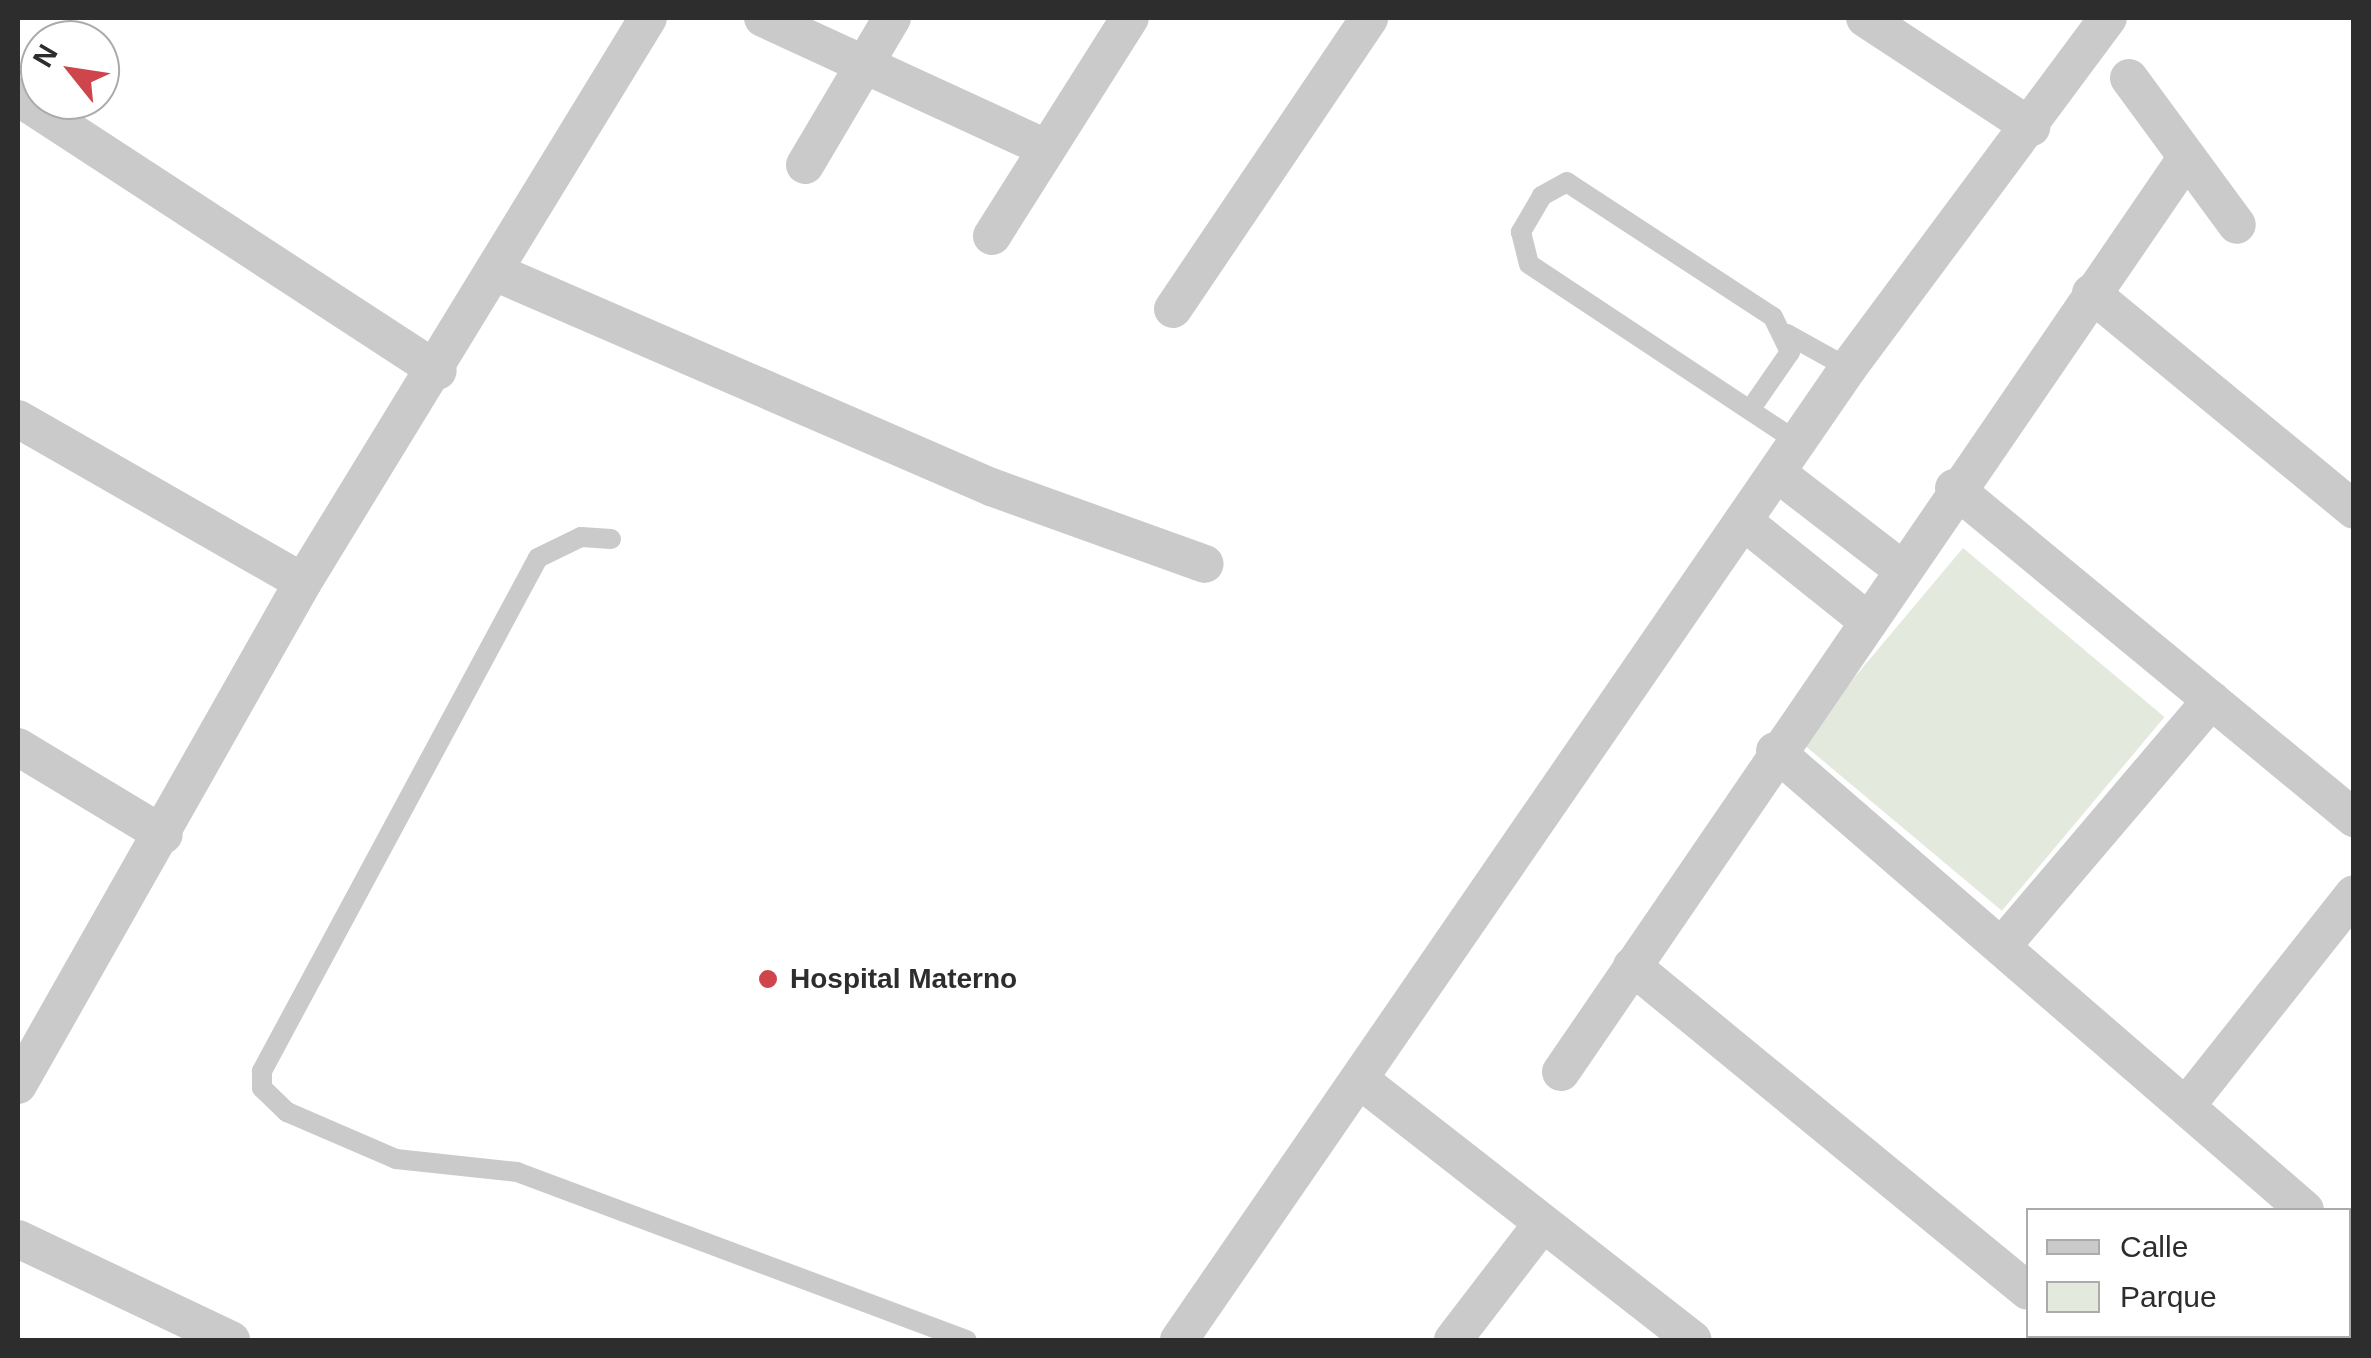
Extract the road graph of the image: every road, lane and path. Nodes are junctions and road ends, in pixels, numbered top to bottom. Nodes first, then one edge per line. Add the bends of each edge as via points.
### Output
1 (648, 18) edge
2 (762, 18) edge
3 (892, 18) edge
4 (1130, 18) edge
5 (1369, 18) edge
6 (1865, 18) edge
7 (2108, 18) edge
8 (859, 67) junction
9 (2128, 78) dead end
10 (18, 97) edge
11 (2031, 128) junction
12 (1046, 148) junction
13 (2185, 160) junction
14 (806, 165) dead end
15 (2237, 226) dead end
16 (992, 236) dead end
17 (497, 273) junction
18 (2091, 293) junction
19 (1174, 309) dead end
20 (1787, 334) junction
21 (1848, 368) junction
22 (438, 371) junction
23 (1750, 410) junction
24 (18, 420) edge
25 (1788, 458) junction
26 (1954, 488) junction
27 (2354, 510) edge
28 (1744, 521) junction
29 (611, 539) dead end
30 (1205, 564) dead end
31 (1899, 567) junction
32 (303, 582) junction
33 (1864, 618) junction
34 (2210, 700) junction
35 (18, 747) edge
36 (1775, 751) junction
37 (2354, 818) edge
38 (164, 835) junction
39 (2354, 894) edge
40 (2002, 946) junction
41 (1632, 966) junction
42 (1561, 1072) dead end
43 (1360, 1080) junction
44 (18, 1085) edge
45 (2186, 1106) junction
46 (2303, 1208) edge
47 (1542, 1224) junction
48 (18, 1239) edge
49 (2026, 1289) edge
50 (231, 1340) edge
51 (967, 1340) edge
52 (1180, 1340) edge
53 (1453, 1340) edge
54 (1693, 1340) edge

1 - 17 street
2 - 8 street
3 - 8 street
4 - 12 street
5 - 19 street
6 - 11 street
7 - 11 street
8 - 12 street
8 - 14 street
9 - 13 street
10 - 22 street
11 - 21 street
12 - 16 street
13 - 15 street
13 - 18 street
17 - 22 street
17 - 30 street via 991,487
18 - 26 street
18 - 27 street
20 - 21 lane
20 - 23 lane via 1780,373
20 - 23 lane via 1566,182 1542,196 1521,232 1529,264
21 - 25 street
22 - 32 street
23 - 25 lane
24 - 32 street
25 - 28 street
25 - 31 street
26 - 31 street
26 - 34 street
28 - 33 street
28 - 43 street
29 - 51 lane via 581,538 538,558 262,1071 262,1088 287,1112 396,1158 517,1172
31 - 33 street
32 - 38 street
33 - 36 street
34 - 37 street
34 - 40 street
35 - 38 street
36 - 40 street
36 - 41 street
38 - 44 street
39 - 45 street
40 - 45 street
41 - 42 street
41 - 49 street
43 - 47 street
43 - 52 street
45 - 46 street
47 - 53 street
47 - 54 street
48 - 50 street

